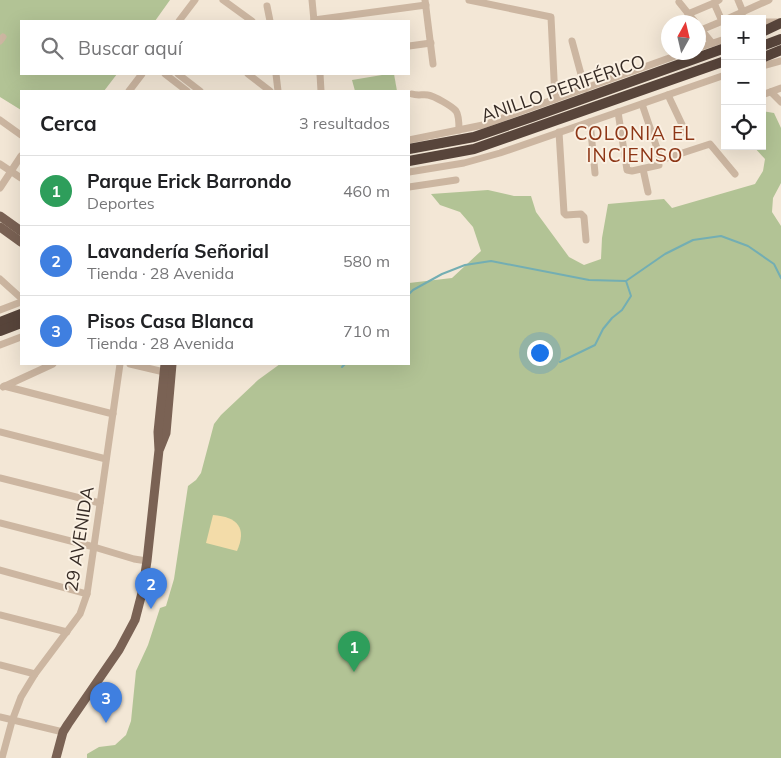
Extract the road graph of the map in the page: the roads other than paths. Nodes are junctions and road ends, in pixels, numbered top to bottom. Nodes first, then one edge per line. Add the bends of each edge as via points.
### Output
1 (195, 0) edge
2 (223, 0) edge
3 (312, 0) edge
4 (469, 0) edge
5 (517, 0) edge
6 (738, 0) edge
7 (765, 1) edge
8 (425, 2) edge
9 (679, 2) dead end
10 (717, 2) edge
11 (268, 6) dead end
12 (518, 10) junction
13 (743, 12) junction
14 (688, 14) joint
15 (722, 15) edge
16 (736, 15) edge
17 (181, 20) edge
18 (251, 20) edge
19 (270, 20) edge
20 (314, 20) edge
21 (721, 21) edge
22 (766, 22) edge
23 (781, 22) edge
24 (706, 27) edge
25 (766, 30) edge
26 (706, 36) edge
27 (781, 39) edge
28 (572, 40) dead end
29 (721, 41) edge
30 (430, 43) junction
31 (712, 43) junction
32 (706, 45) edge
33 (766, 45) edge
34 (410, 46) edge
35 (721, 49) edge
36 (781, 50) edge
37 (766, 56) edge
38 (664, 60) edge
39 (781, 61) edge
40 (721, 63) edge
41 (433, 64) dead end
42 (766, 65) edge
43 (141, 75) edge
44 (166, 75) edge
45 (179, 75) edge
46 (249, 75) edge
47 (276, 75) edge
48 (320, 75) edge
49 (721, 76) edge
50 (781, 88) edge
51 (585, 89) junction
52 (130, 90) edge
53 (186, 90) edge
54 (199, 90) edge
55 (269, 90) edge
56 (278, 90) edge
57 (322, 90) edge
58 (771, 92) junction
59 (412, 94) dead end
60 (766, 94) edge
61 (668, 95) junction
62 (556, 99) junction
63 (781, 102) edge
64 (642, 104) junction
65 (618, 112) junction
66 (0, 120) edge
67 (520, 121) junction
68 (590, 122) junction
69 (484, 125) junction
70 (459, 130) junction
71 (559, 132) junction
72 (20, 133) edge
73 (686, 133) dead end
74 (410, 140) edge
75 (410, 149) edge
76 (20, 158) edge
77 (410, 161) edge
78 (661, 162) junction
79 (0, 164) edge
80 (643, 169) junction
81 (11, 171) junction
82 (410, 172) edge
83 (595, 173) dead end
84 (735, 174) dead end
85 (20, 177) edge
86 (456, 180) dead end
87 (410, 187) edge
88 (0, 188) edge
89 (648, 192) dead end
90 (0, 216) edge
91 (0, 227) edge
92 (20, 230) edge
93 (586, 240) dead end
94 (20, 241) edge
95 (0, 279) edge
96 (20, 299) edge
97 (20, 300) edge
98 (0, 310) edge
99 (20, 314) edge
100 (0, 322) edge
101 (20, 323) edge
102 (0, 331) edge
103 (20, 337) edge
104 (0, 346) edge
105 (51, 365) edge
106 (120, 365) edge
107 (143, 365) edge
108 (170, 367) edge
109 (2, 387) edge
110 (113, 414) junction
111 (0, 432) edge
112 (106, 460) junction
113 (0, 478) edge
114 (100, 503) junction
115 (0, 523) edge
116 (94, 547) junction
117 (147, 561) junction
118 (0, 570) edge
119 (87, 594) junction
120 (0, 615) edge
121 (67, 632) junction
122 (0, 665) edge
123 (35, 674) junction
124 (0, 717) edge
125 (12, 720) junction
126 (63, 732) junction
127 (2, 758) edge
128 (56, 758) edge

1 - 17 street
2 - 18 street
3 - 20 street
4 - 12 street
5 - 12 street
6 - 13 street
7 - 13 street
8 - 20 street
8 - 30 street
9 - 14 street
10 - 14 street
10 - 15 street
11 - 19 street
12 - 62 street via 549,15 551,19
13 - 16 street
21 - 24 street
22 - 23 street
23 - 25 highway
26 - 31 street
27 - 33 highway
28 - 51 street
29 - 31 street
30 - 34 street
30 - 41 street
31 - 32 street
35 - 67 highway, ANILLO PERIFÉRICO
36 - 37 highway
38 - 51 street
39 - 42 street
40 - 77 highway, ANILLO PERIFÉRICO via 474,149
43 - 52 street
44 - 53 street
45 - 54 street
46 - 55 street
47 - 56 street
48 - 57 street
49 - 61 street
50 - 58 street
51 - 62 street
58 - 60 street
58 - 63 street
59 - 70 street via 433,97 453,108 458,114
61 - 64 street
61 - 73 street
62 - 69 street
64 - 65 street
64 - 78 street
65 - 68 street
65 - 80 street via 626,168 629,171
66 - 72 street
67 - 69 highway
67 - 75 highway, ANILLO PERIFÉRICO via 474,137
68 - 71 street
68 - 83 street
69 - 70 street
70 - 74 street
71 - 82 street via 464,163
71 - 93 street via 564,214 584,217
76 - 81 street
78 - 80 street
78 - 84 street via 708,144
79 - 81 street
80 - 89 street
81 - 85 street
81 - 88 street
86 - 87 street
90 - 92 main road
91 - 94 main road
95 - 96 street
97 - 98 street
99 - 100 highway
101 - 102 highway
103 - 104 street
105 - 109 street
106 - 110 street, 29 AVENIDA
107 - 108 street
108 - 117 main road via 166,433 160,450
109 - 110 street
110 - 112 street, 29 AVENIDA
111 - 112 street
112 - 114 street, 29 AVENIDA
113 - 114 street
114 - 116 street, 29 AVENIDA
115 - 116 street
116 - 117 street
116 - 119 street, 29 AVENIDA
117 - 126 main road via 135,620 119,650
118 - 119 street
119 - 121 street, 29 AVENIDA via 80,614
120 - 121 street
121 - 123 street, 29 AVENIDA
122 - 123 street
123 - 125 street, 29 AVENIDA
124 - 125 street
125 - 126 street
125 - 127 street, 29 AVENIDA
126 - 128 main road

